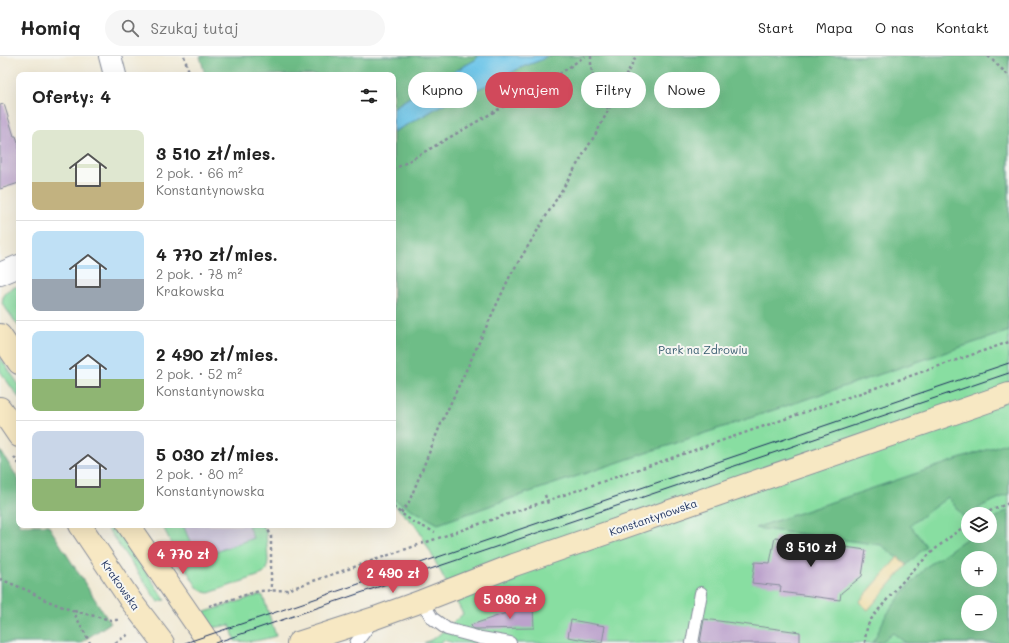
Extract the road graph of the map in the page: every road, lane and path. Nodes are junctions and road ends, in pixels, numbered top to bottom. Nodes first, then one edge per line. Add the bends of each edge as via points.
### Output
1 (110, 56) edge
2 (184, 56) edge
3 (585, 56) edge
4 (591, 56) edge
5 (636, 56) edge
6 (988, 56) edge
7 (114, 72) edge
8 (189, 72) edge
9 (1009, 76) edge
10 (609, 110) junction
11 (396, 168) edge
12 (16, 267) edge
13 (0, 274) edge
14 (0, 335) edge
15 (1009, 342) edge
16 (16, 359) edge
17 (1009, 394) edge
18 (0, 408) edge
19 (16, 432) edge
20 (545, 495) dead end
21 (547, 502) junction
22 (1009, 503) edge
23 (997, 507) edge
24 (396, 509) edge
25 (401, 513) junction
26 (82, 528) edge
27 (130, 528) edge
28 (267, 528) edge
29 (961, 529) edge
30 (435, 532) dead end
31 (0, 579) edge
32 (271, 591) junction
33 (701, 593) dead end
34 (422, 601) junction
35 (206, 607) dead end
36 (73, 611) junction
37 (375, 618) junction
38 (118, 620) dead end
39 (133, 631) dead end
40 (90, 643) edge
41 (115, 643) edge
42 (163, 643) edge
43 (209, 643) edge
44 (298, 643) edge
45 (356, 643) edge
46 (509, 643) edge
47 (692, 643) edge
48 (865, 643) edge

1 - 7 street
2 - 8 path
3 - 11 path via 558,75
4 - 10 path via 597,94
5 - 10 path
6 - 9 path
10 - 25 path via 510,276 440,426 409,502
12 - 13 street
14 - 16 main road
15 - 21 path
17 - 34 main road, Konstantynowska via 514,565
18 - 19 main road
20 - 21 path
21 - 32 path via 287,590
22 - 23 path
24 - 25 path
25 - 30 path via 413,522
26 - 42 main road, Krakowska
27 - 43 main road
28 - 32 path via 271,536
29 - 48 path via 924,559 900,584 874,615 867,627
31 - 36 path
32 - 35 path via 260,591
33 - 47 lane
34 - 37 main road, Konstantynowska
34 - 46 lane via 432,618 447,629
36 - 38 path
36 - 40 path
37 - 44 main road, Konstantynowska
37 - 45 lane
39 - 41 path

